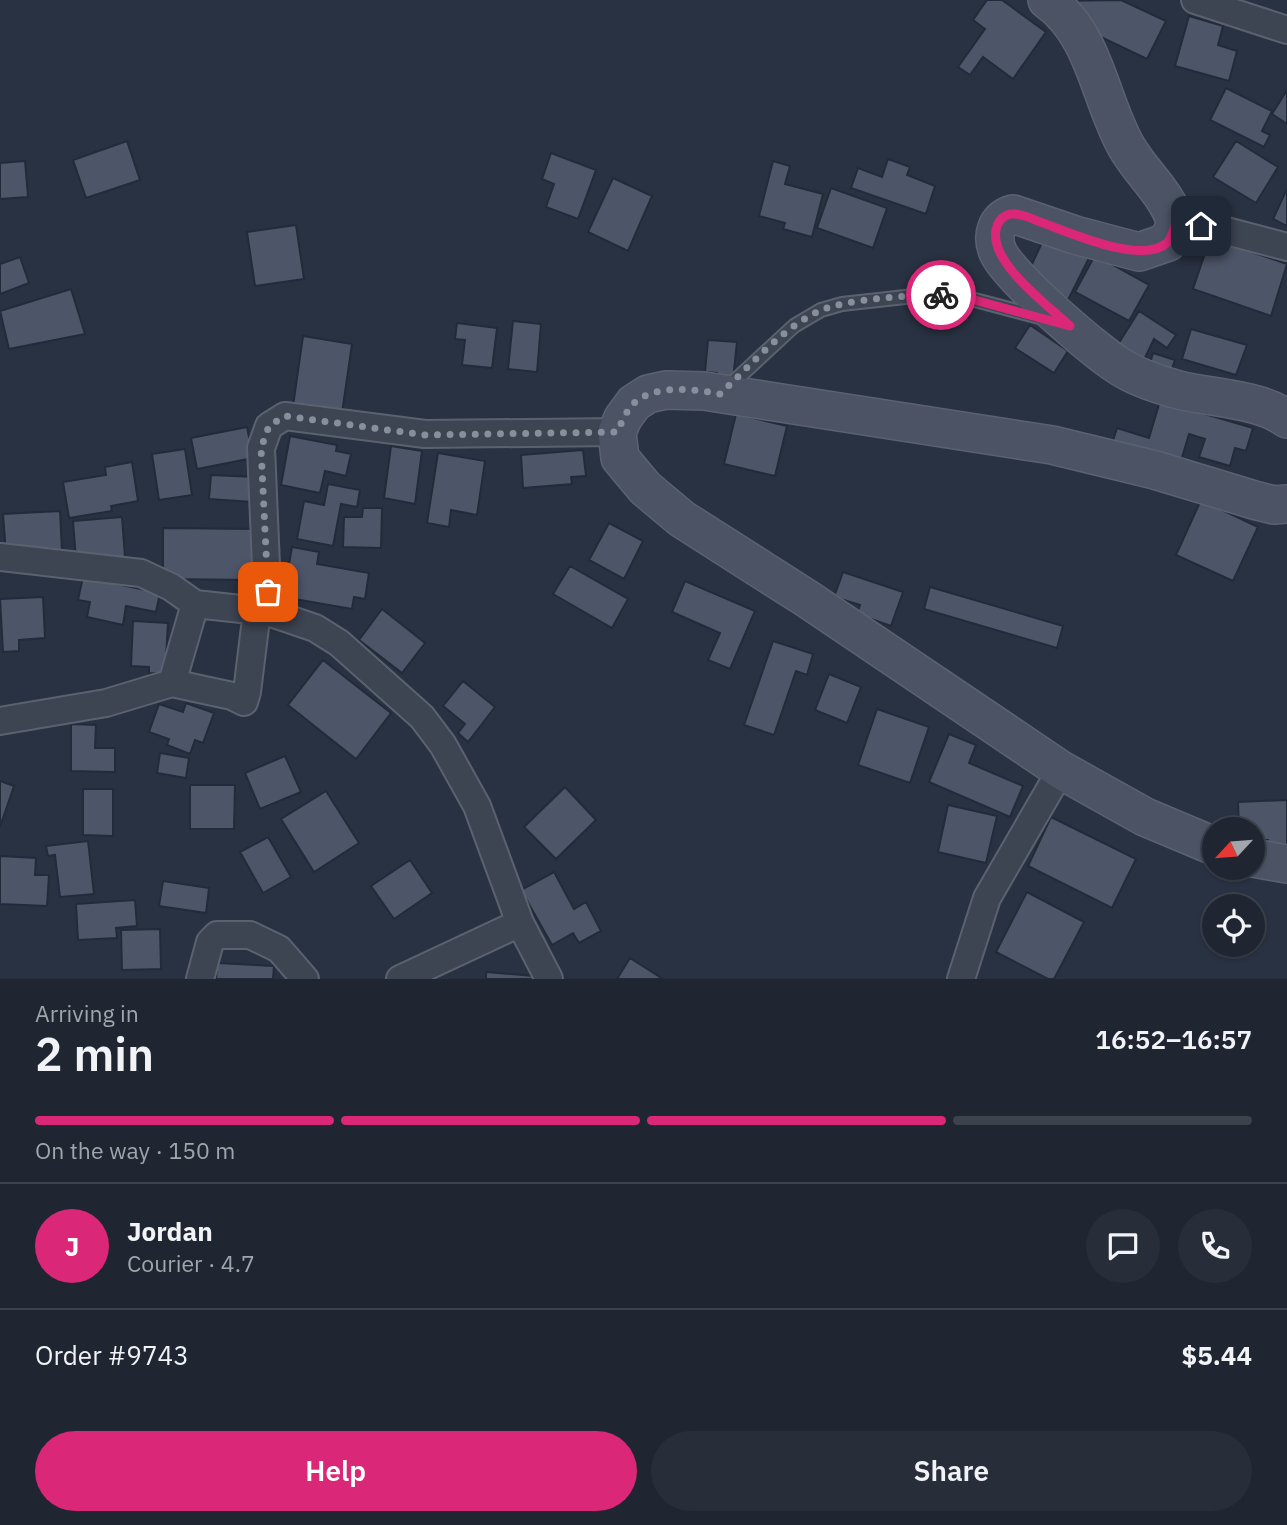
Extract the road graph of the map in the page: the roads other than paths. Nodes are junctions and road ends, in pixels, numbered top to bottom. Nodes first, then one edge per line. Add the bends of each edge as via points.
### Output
1 (1046, 0) edge
2 (1195, 0) edge
3 (1287, 30) edge
4 (1176, 223) junction
5 (1287, 247) edge
6 (1070, 326) junction
7 (720, 394) junction
8 (1287, 419) edge
9 (617, 432) junction
10 (1287, 504) edge
11 (0, 557) edge
12 (195, 604) junction
13 (263, 611) junction
14 (172, 683) junction
15 (0, 721) edge
16 (1061, 771) junction
17 (1202, 841) edge
18 (1265, 860) edge
19 (1287, 864) edge
20 (520, 923) junction
21 (200, 979) edge
22 (305, 979) edge
23 (400, 979) edge
24 (549, 979) edge
25 (961, 979) edge

1 - 4 main road via 1075,27 1127,148
2 - 3 street
4 - 5 street
4 - 6 main road via 1168,242 1139,252 1013,214 1004,216 995,233 997,251
6 - 7 lane via 956,295 842,304 794,326
6 - 8 main road via 1122,369
7 - 9 main road via 666,390 648,394 634,403
7 - 10 main road via 1052,445 1254,500
9 - 13 street via 425,435 285,416 269,426 261,448
9 - 16 main road via 620,457 628,470 682,519
11 - 12 street via 141,573
12 - 13 street
12 - 14 street
13 - 14 street via 244,702
13 - 20 street via 315,628 339,643 422,717 477,806
14 - 15 street via 106,702
16 - 17 main road via 1144,817
16 - 25 street via 987,898
18 - 19 main road
20 - 23 street
20 - 24 street
21 - 22 street via 210,942 217,935 250,935 279,948

